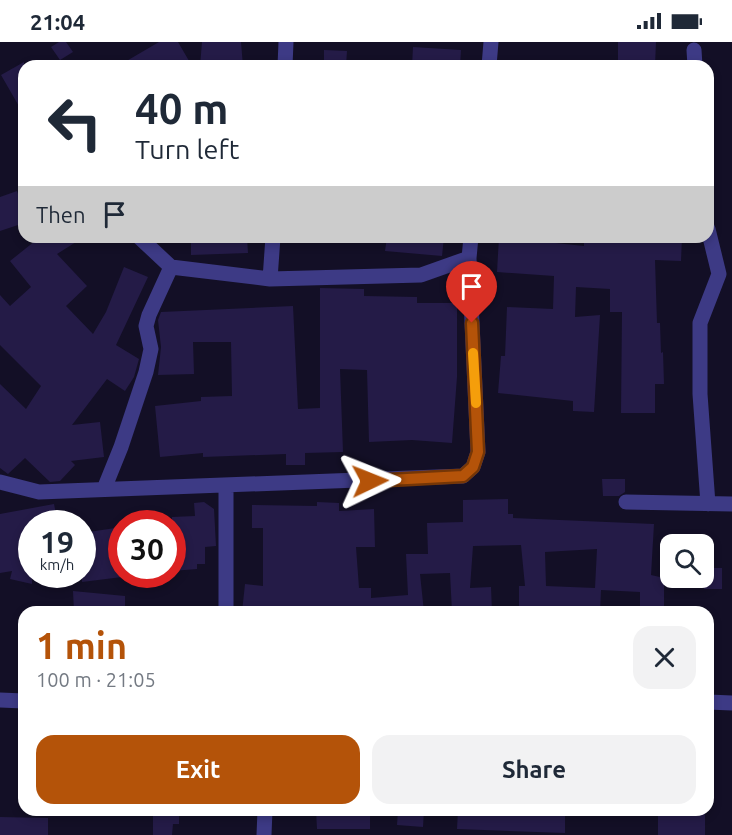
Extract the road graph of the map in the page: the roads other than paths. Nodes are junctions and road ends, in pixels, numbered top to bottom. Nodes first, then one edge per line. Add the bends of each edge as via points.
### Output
1 (286, 42) edge
2 (491, 42) edge
3 (694, 50) dead end
4 (285, 60) edge
5 (490, 60) edge
6 (695, 60) edge
7 (145, 243) edge
8 (273, 243) edge
9 (470, 243) edge
10 (714, 243) edge
11 (469, 258) junction
12 (171, 267) junction
13 (726, 272) edge
14 (270, 279) junction
15 (0, 482) edge
16 (226, 486) junction
17 (104, 489) junction
18 (626, 502) dead end
19 (708, 504) junction
20 (732, 504) edge
21 (226, 606) edge
22 (0, 700) edge
23 (18, 701) edge
24 (714, 702) edge
25 (732, 703) edge
26 (265, 816) edge
27 (264, 835) edge

1 - 4 street
2 - 5 street
3 - 6 street
7 - 12 street
8 - 14 street
9 - 11 street
10 - 13 street
11 - 14 street via 421,275
11 - 16 street via 478,452 468,472 441,478
12 - 14 street
12 - 17 street via 149,315 146,327 151,349 146,372
13 - 19 street via 700,323 700,394
15 - 17 street via 39,492
16 - 17 street
16 - 21 street
18 - 19 street
19 - 20 street
22 - 23 street
24 - 25 street
26 - 27 street

